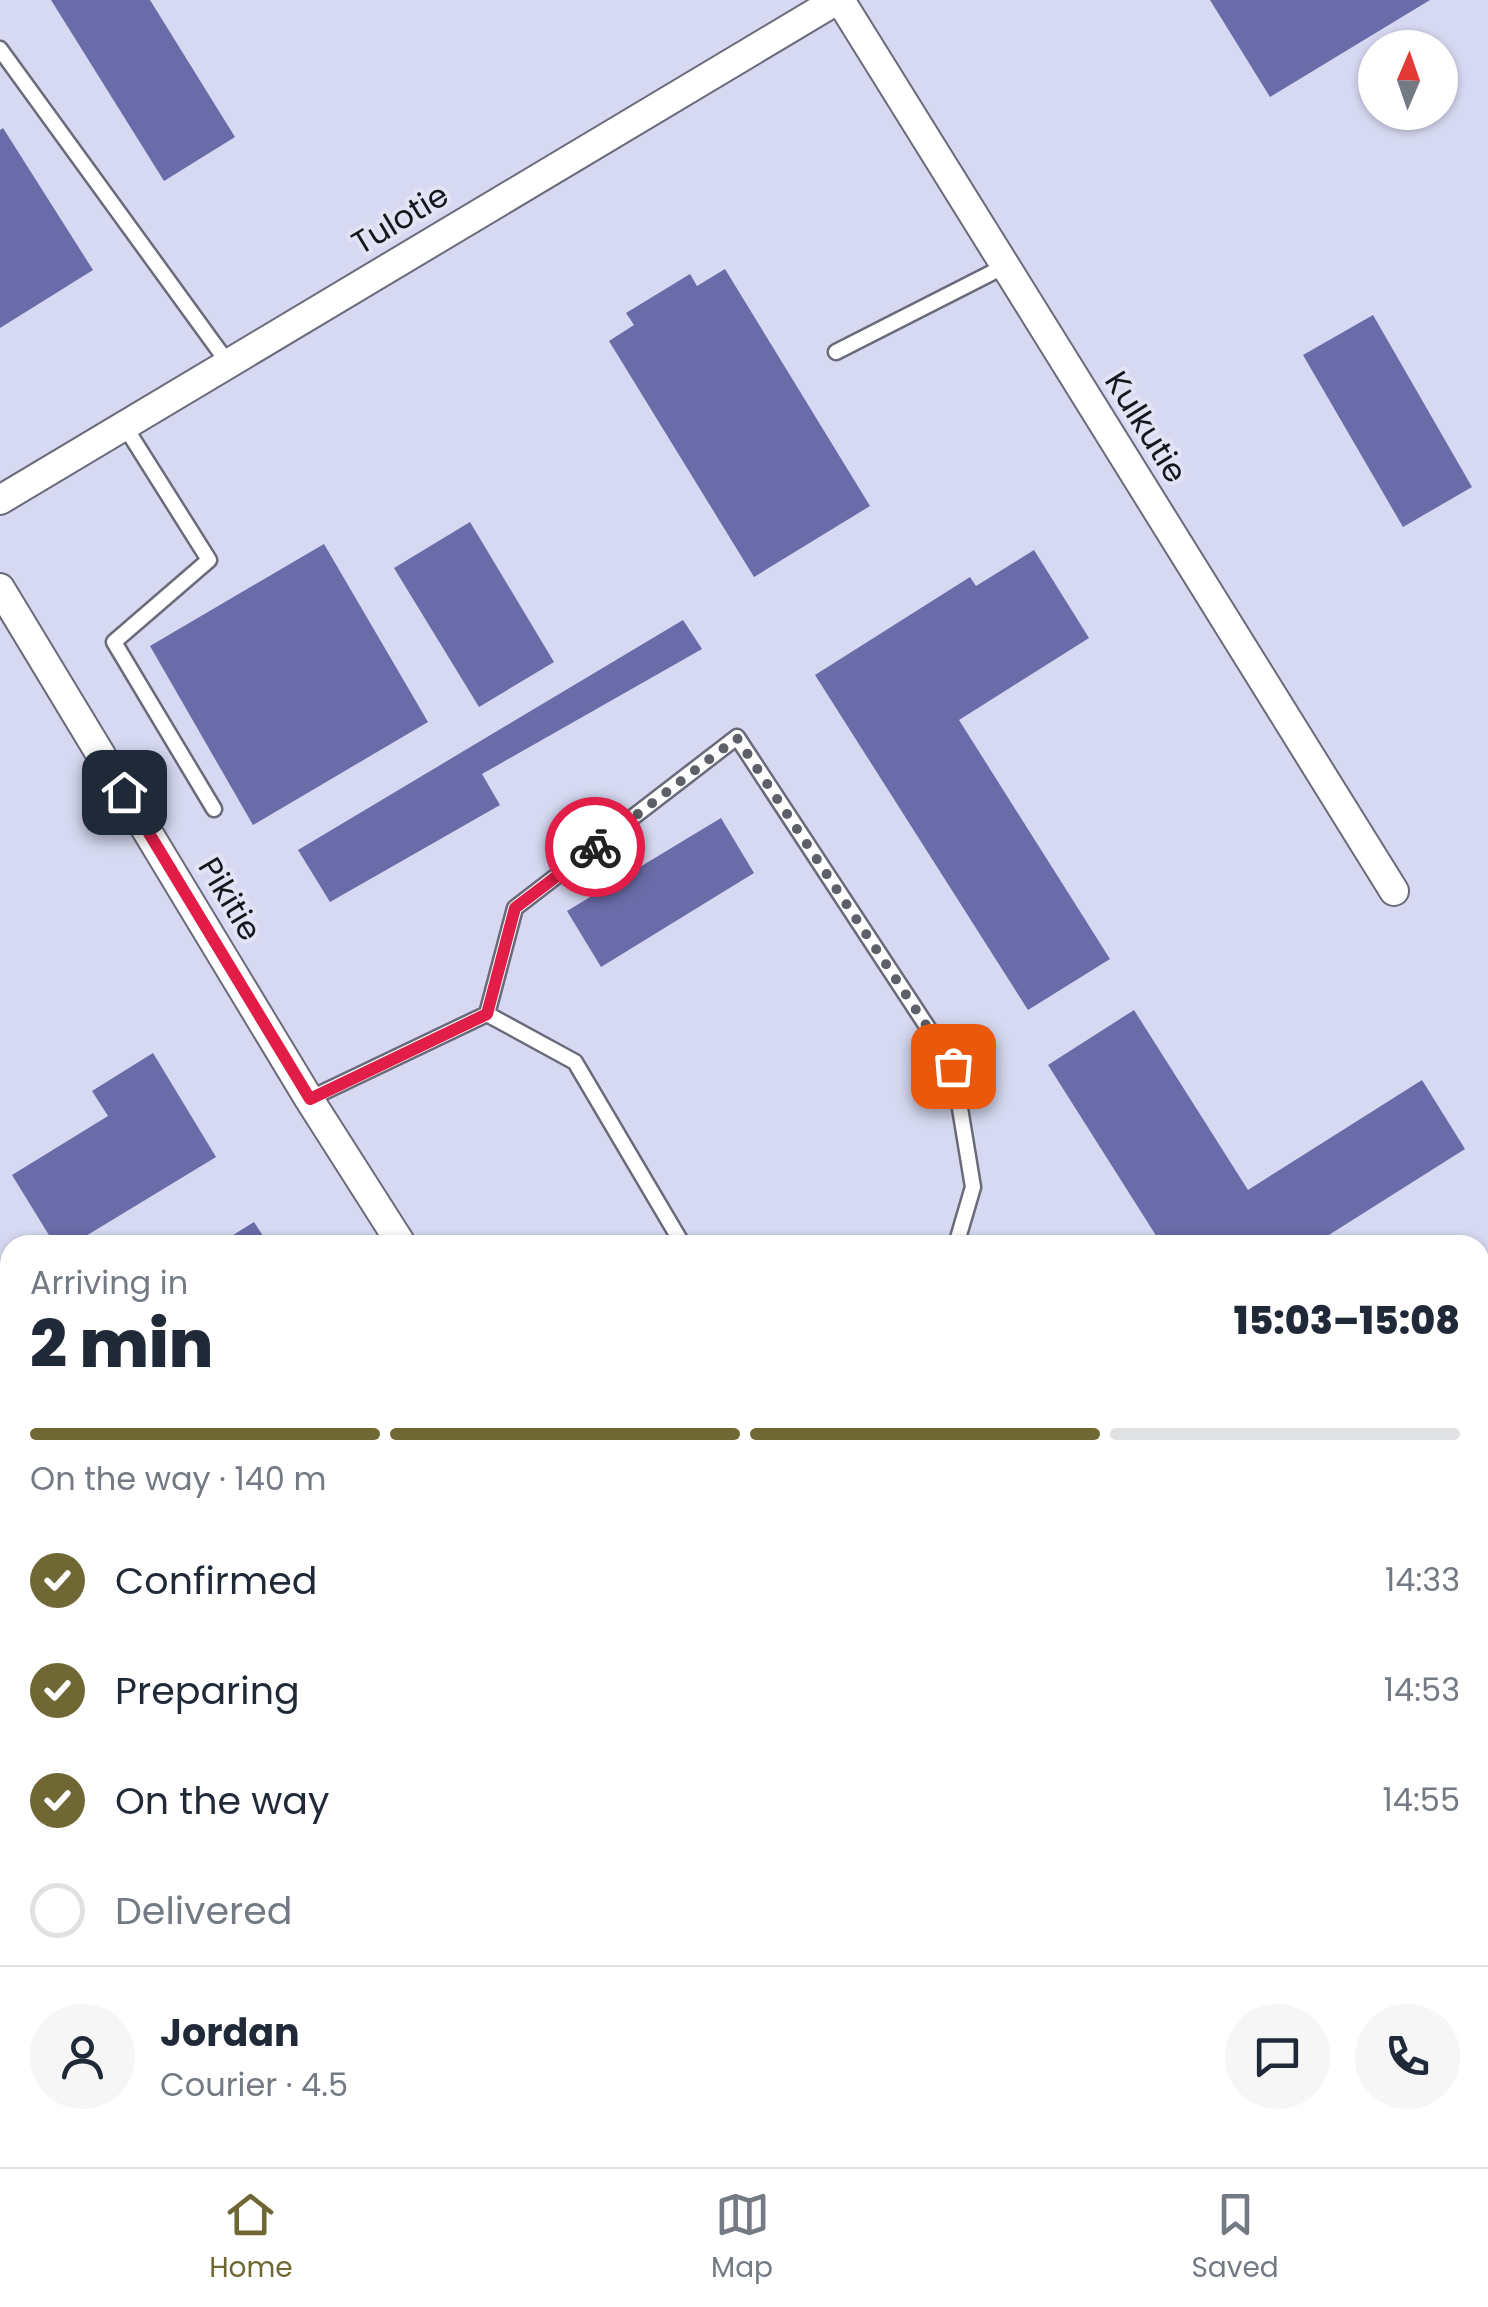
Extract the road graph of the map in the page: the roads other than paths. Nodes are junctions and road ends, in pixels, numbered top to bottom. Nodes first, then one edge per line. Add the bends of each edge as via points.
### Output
1 (838, 0) edge
2 (0, 48) edge
3 (1005, 266) junction
4 (836, 352) dead end
5 (228, 362) junction
6 (124, 425) junction
7 (0, 500) edge
8 (0, 588) edge
9 (214, 809) dead end
10 (1394, 891) dead end
11 (487, 1014) junction
12 (310, 1099) junction
13 (396, 1235) edge
14 (677, 1235) edge
15 (959, 1235) edge

1 - 3 street, Kulkutie
1 - 5 street, Tulotie
2 - 5 lane
3 - 4 lane
3 - 10 street, Kulkutie
5 - 6 street, Tulotie
6 - 7 street, Tulotie
6 - 9 lane via 209,560 114,642
8 - 12 street, Pikitie
11 - 12 lane
11 - 14 lane via 575,1062
11 - 15 lane via 515,908 737,738 953,1066 973,1187
12 - 13 street, Pikitie

